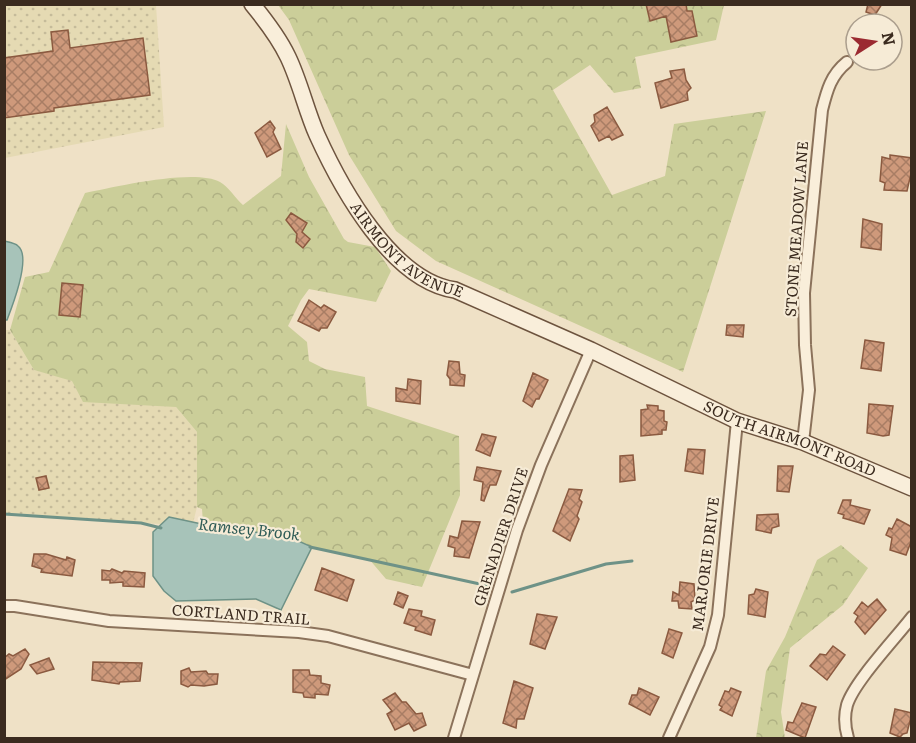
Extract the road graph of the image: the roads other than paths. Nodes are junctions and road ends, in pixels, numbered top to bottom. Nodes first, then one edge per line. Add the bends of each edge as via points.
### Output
1 (252, 4) edge
2 (844, 64) edge
3 (591, 350) junction
4 (669, 386) joint
5 (737, 421) junction
6 (803, 442) junction
7 (912, 488) edge
8 (4, 606) edge
9 (912, 617) edge
10 (473, 675) junction
11 (454, 738) edge
12 (669, 738) edge
13 (848, 738) edge

1 - 3 street, AIRMONT AVENUE via 282,45 318,136 358,211 397,260 434,284
2 - 6 street, STONE MEADOW LANE via 836,71 822,110 804,293 809,390
3 - 4 street, AIRMONT AVENUE
3 - 10 street, GRENADIER DRIVE via 521,519
4 - 5 street, SOUTH AIRMONT ROAD
5 - 6 street, SOUTH AIRMONT ROAD
5 - 12 street, MARJORIE DRIVE via 718,615 710,647
6 - 7 street, SOUTH AIRMONT ROAD
8 - 10 street, CORTLAND TRAIL via 109,621 328,636
9 - 13 street via 854,690 846,707
10 - 11 street, GRENADIER DRIVE

